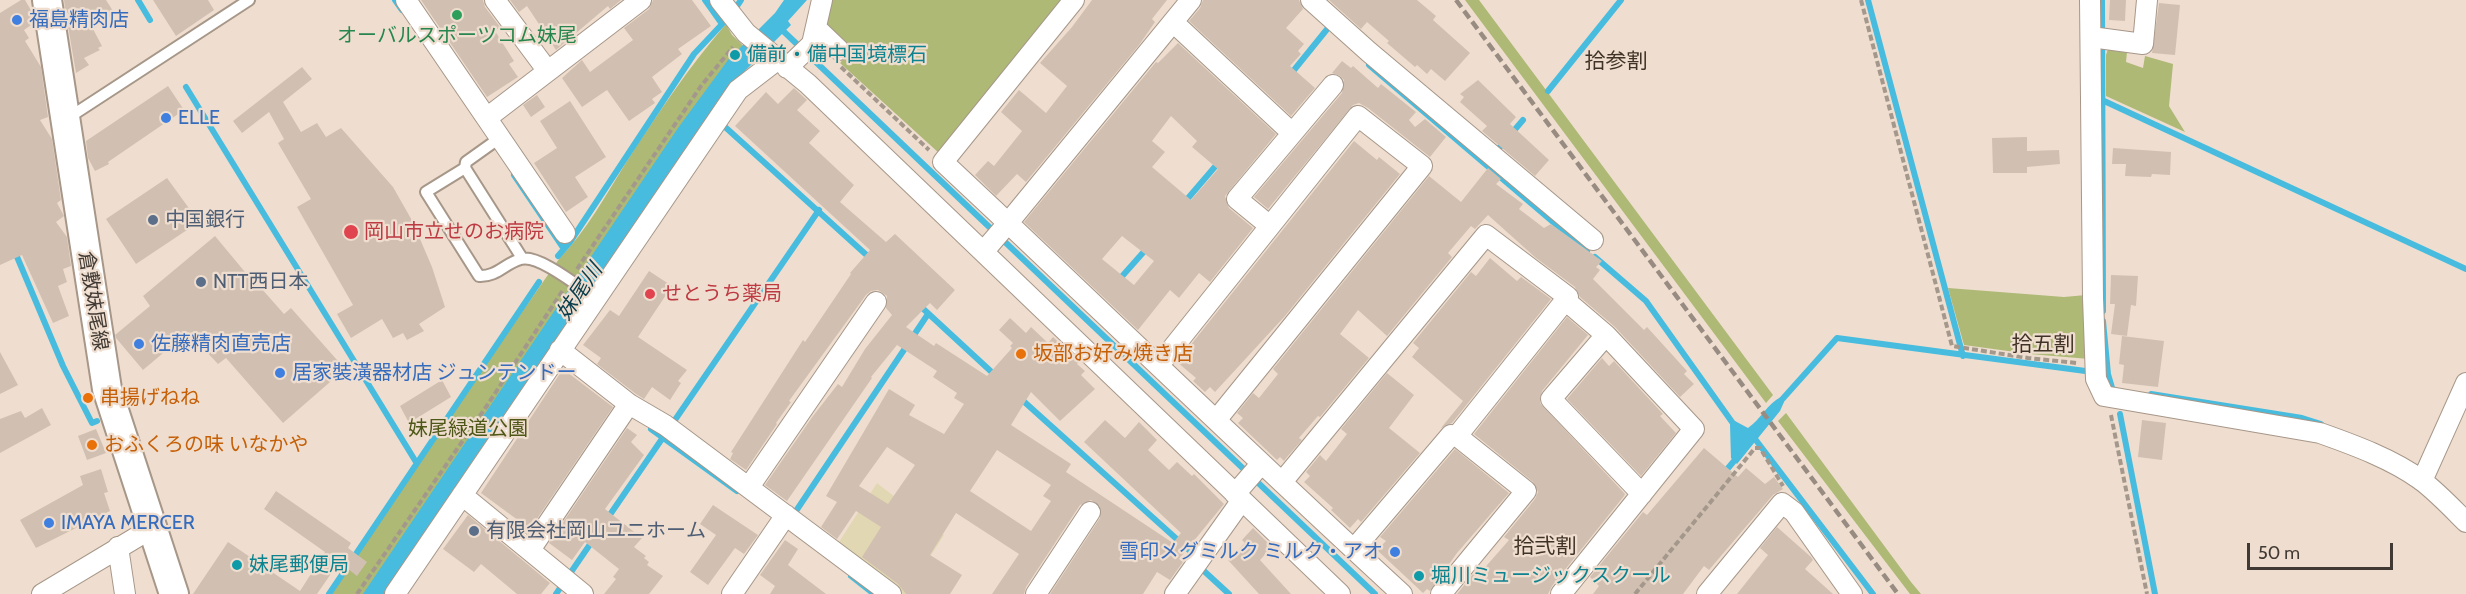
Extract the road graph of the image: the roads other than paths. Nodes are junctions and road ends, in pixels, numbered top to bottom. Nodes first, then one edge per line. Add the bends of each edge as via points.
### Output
1 (47, 0) edge
2 (249, 0) edge
3 (406, 0) edge
4 (495, 0) edge
5 (641, 0) edge
6 (720, 0) edge
7 (822, 0) edge
8 (1074, 0) edge
9 (1191, 0) edge
10 (1311, 0) edge
11 (2091, 0) edge
12 (2147, 0) edge
13 (1173, 22) junction
14 (814, 36) junction
15 (2098, 38) junction
16 (839, 50) road end
17 (781, 60) junction
18 (547, 70) junction
19 (1333, 85) dead end
20 (488, 117) junction
21 (65, 120) junction
22 (1292, 133) junction
23 (494, 141) junction
24 (465, 168) junction
25 (1006, 226) junction
26 (1270, 226) junction
27 (565, 233) dead end
28 (1593, 240) dead end
29 (987, 248) junction
30 (522, 258) junction
31 (591, 295) junction
32 (1565, 300) junction
33 (876, 302) dead end
34 (1606, 335) junction
35 (560, 350) junction
36 (1159, 365) junction
37 (2466, 383) edge
38 (629, 404) junction
39 (1217, 419) junction
40 (1457, 436) junction
41 (1259, 466) junction
42 (2424, 476) junction
43 (1282, 482) junction
44 (749, 487) junction
45 (1239, 494) junction
46 (1642, 494) junction
47 (462, 495) junction
48 (1090, 512) dead end
49 (783, 520) junction
50 (2466, 522) edge
51 (152, 528) junction
52 (118, 547) junction
53 (1354, 549) junction
54 (530, 550) junction
55 (572, 585) edge
56 (1847, 592) edge
57 (42, 594) edge
58 (125, 594) edge
59 (174, 594) edge
60 (395, 594) edge
61 (732, 594) edge
62 (891, 594) edge
63 (1036, 594) edge
64 (1176, 594) edge
65 (1340, 594) edge
66 (1402, 594) edge
67 (1441, 594) edge
68 (1561, 594) edge
69 (1707, 594) edge

1 - 21 main road, 倉敷妹尾線
2 - 21 lane
3 - 20 street
4 - 18 street
5 - 18 street
6 - 17 street via 749,36
7 - 14 street
8 - 25 street via 943,162
9 - 13 street
10 - 28 street
11 - 15 street
12 - 15 street via 2143,44
13 - 22 street
13 - 25 street
14 - 16 street
14 - 17 street
15 - 42 street via 2093,298 2096,371 2104,396 2320,433
17 - 29 street
17 - 31 street via 738,90
18 - 20 street
19 - 22 street
20 - 23 street
21 - 51 main road, 倉敷妹尾線 via 107,389
22 - 26 street via 1237,199
23 - 24 lane via 466,162
23 - 27 street
24 - 30 lane
24 - 30 lane via 426,192 479,276 490,277
25 - 29 street
25 - 36 street
26 - 36 street
26 - 39 street via 1358,116 1422,166
29 - 45 street
30 - 31 lane via 536,259
31 - 35 street
32 - 34 street
32 - 40 street
32 - 43 street via 1568,297 1486,235
33 - 44 street
34 - 46 street via 1694,429
34 - 46 street via 1551,399
35 - 38 street
35 - 47 street
36 - 39 street
37 - 42 street
38 - 44 street via 669,428
38 - 54 street
39 - 41 street
40 - 53 street via 1450,435
40 - 67 street via 1526,491
41 - 43 street
41 - 45 street
42 - 50 street
43 - 53 street
44 - 49 street
45 - 64 street
45 - 65 street
46 - 68 street
47 - 54 street
47 - 60 street
48 - 63 street
49 - 61 street
49 - 62 street
51 - 52 street
51 - 59 main road, 倉敷妹尾線
52 - 57 street
52 - 58 street
53 - 66 street
54 - 55 street
56 - 69 street via 1794,512 1782,503

